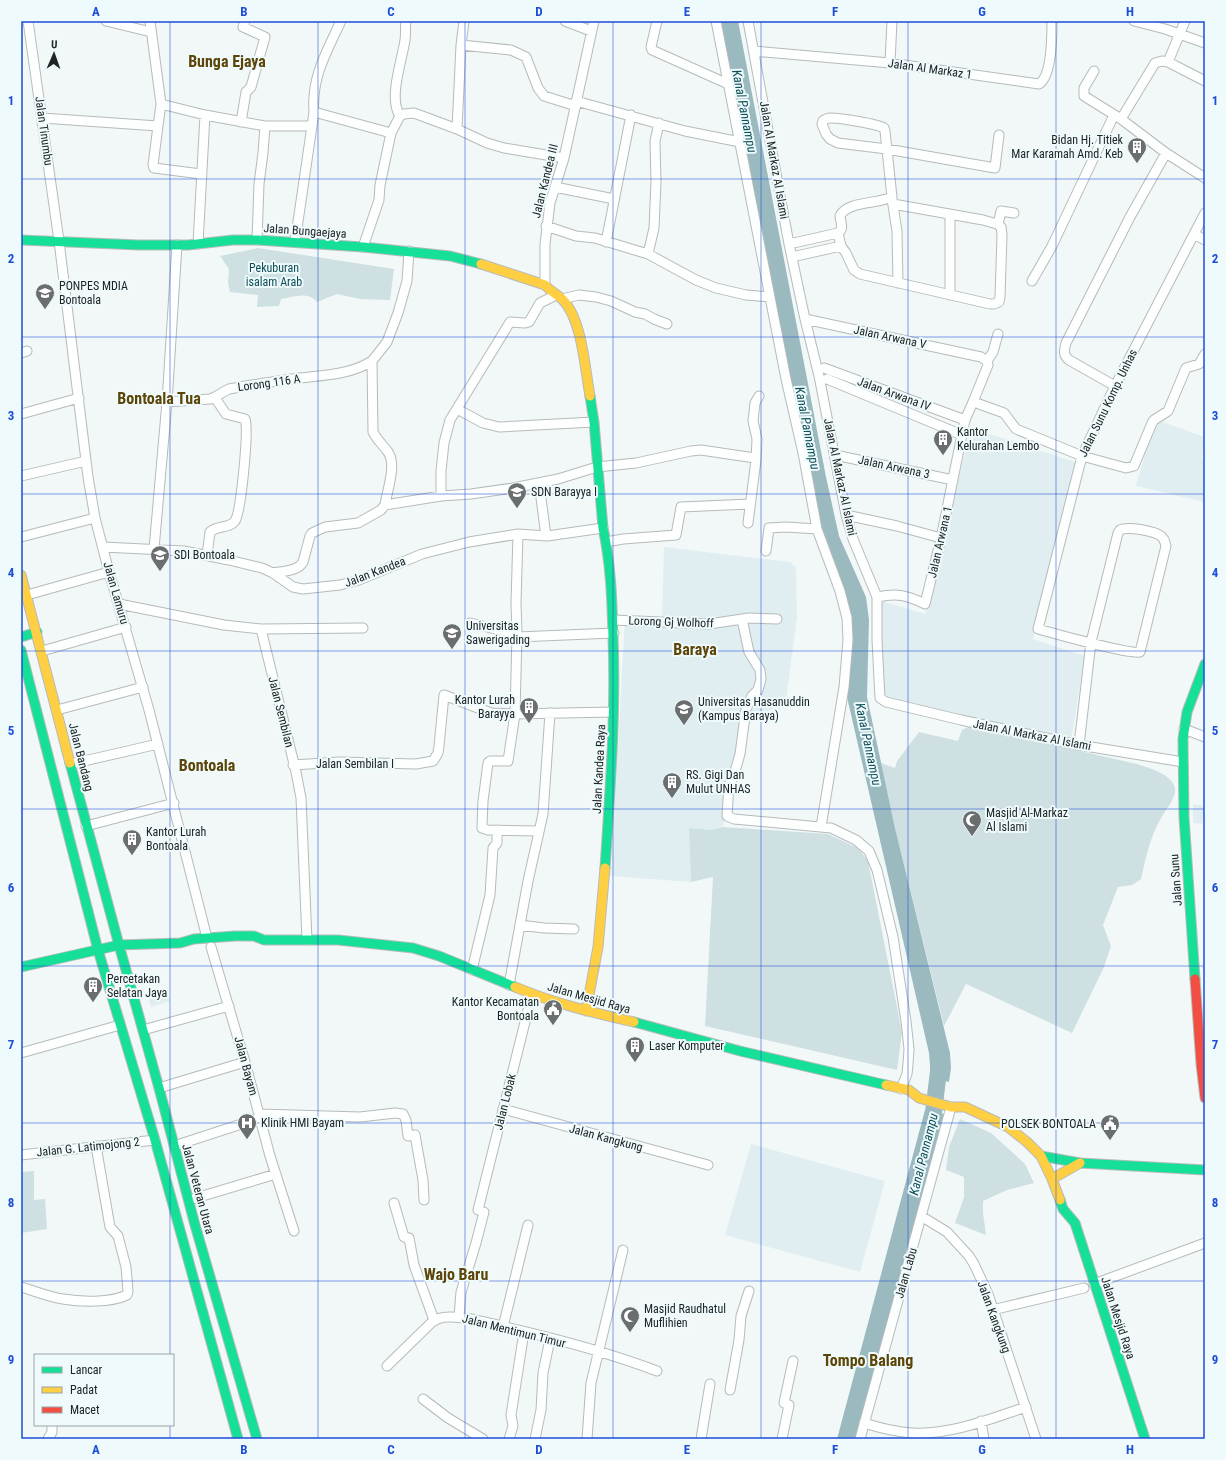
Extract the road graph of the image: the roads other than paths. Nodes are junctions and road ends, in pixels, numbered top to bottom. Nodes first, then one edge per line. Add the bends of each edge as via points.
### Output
1 (28, 21) edge
2 (106, 21) edge
3 (150, 21) edge
4 (245, 21) edge
5 (341, 21) edge
6 (406, 21) edge
7 (464, 21) edge
8 (565, 21) edge
9 (594, 21) edge
10 (657, 21) edge
11 (716, 21) edge
12 (748, 21) edge
13 (892, 21) edge
14 (1052, 21) edge
15 (1134, 21) edge
16 (1184, 21) edge
17 (591, 31) junction
18 (151, 32) junction
19 (1180, 34) junction
20 (1205, 44) edge
21 (461, 45) junction
22 (754, 51) junction
23 (1168, 62) junction
24 (890, 64) junction
25 (1094, 71) dead end
26 (1205, 81) edge
27 (728, 84) junction
28 (576, 103) junction
29 (161, 104) junction
30 (314, 112) junction
31 (205, 115) junction
32 (631, 115) junction
33 (400, 116) junction
34 (1118, 117) junction
35 (42, 118) junction
36 (241, 122) junction
37 (659, 123) junction
38 (158, 126) junction
39 (265, 126) junction
40 (312, 126) junction
41 (457, 129) junction
42 (391, 133) junction
43 (999, 135) dead end
44 (740, 142) junction
45 (887, 149) junction
46 (1166, 153) junction
47 (564, 158) junction
48 (202, 174) junction
49 (1205, 178) edge
50 (555, 187) junction
51 (614, 199) junction
52 (892, 201) junction
53 (1014, 213) dead end
54 (1205, 213) edge
55 (950, 215) junction
56 (997, 224) junction
57 (546, 226) junction
58 (838, 233) junction
59 (1194, 234) junction
60 (21, 240) edge
61 (257, 240) junction
62 (1205, 240) edge
63 (59, 241) junction
64 (295, 242) junction
65 (606, 242) junction
66 (198, 244) junction
67 (789, 244) junction
68 (177, 245) junction
69 (841, 246) junction
70 (363, 247) junction
71 (409, 251) junction
72 (648, 254) junction
73 (792, 257) junction
74 (1032, 282) dead end
75 (898, 283) junction
76 (545, 286) junction
77 (950, 295) junction
78 (559, 297) junction
79 (770, 297) junction
80 (805, 319) junction
81 (667, 324) dead end
82 (998, 334) dead end
83 (1205, 354) edge
84 (372, 361) junction
85 (987, 361) junction
86 (824, 368) dead end
87 (826, 380) dead end
88 (1115, 386) junction
89 (759, 396) dead end
90 (79, 398) junction
91 (216, 398) junction
92 (167, 402) junction
93 (979, 404) dead end
94 (457, 409) junction
95 (21, 414) edge
96 (965, 420) junction
97 (594, 422) junction
98 (962, 435) junction
99 (835, 455) junction
100 (1082, 456) junction
101 (755, 458) junction
102 (86, 461) junction
103 (597, 467) junction
104 (21, 476) edge
105 (953, 480) junction
106 (539, 482) junction
107 (441, 496) junction
108 (750, 504) junction
109 (385, 505) junction
110 (846, 515) junction
111 (95, 518) junction
112 (748, 523) dead end
113 (603, 528) junction
114 (817, 530) junction
115 (518, 534) junction
116 (546, 536) junction
117 (21, 537) edge
118 (941, 538) junction
119 (606, 542) junction
120 (103, 547) junction
121 (154, 549) junction
122 (766, 552) dead end
123 (207, 555) junction
124 (109, 572) junction
125 (274, 573) junction
126 (21, 575) edge
127 (27, 595) junction
128 (876, 597) junction
129 (119, 604) junction
130 (742, 619) junction
131 (777, 619) dead end
132 (613, 620) junction
133 (470, 623) dead end
134 (126, 627) junction
135 (363, 628) dead end
136 (261, 629) junction
137 (37, 632) junction
138 (614, 633) junction
139 (517, 635) junction
140 (21, 637) edge
141 (1091, 642) junction
142 (21, 650) edge
143 (42, 651) junction
144 (1205, 664) edge
145 (143, 687) junction
146 (57, 710) junction
147 (613, 712) junction
148 (550, 713) junction
149 (515, 714) junction
150 (1184, 729) junction
151 (1205, 737) edge
152 (158, 744) junction
153 (1079, 745) junction
154 (1183, 762) junction
155 (71, 764) junction
156 (293, 765) junction
157 (174, 803) junction
158 (86, 826) junction
159 (821, 827) junction
160 (497, 830) junction
161 (539, 831) junction
162 (520, 925) junction
163 (574, 929) dead end
164 (207, 938) junction
165 (264, 940) junction
166 (307, 940) junction
167 (180, 942) junction
168 (236, 945) dead end
169 (119, 946) junction
170 (223, 946) dead end
171 (211, 947) junction
172 (98, 950) junction
173 (21, 967) edge
174 (472, 970) junction
175 (509, 985) junction
176 (532, 994) junction
177 (229, 1006) junction
178 (586, 1011) junction
179 (120, 1025) junction
180 (1205, 1028) edge
181 (143, 1030) junction
182 (1199, 1039) junction
183 (21, 1053) edge
184 (245, 1062) junction
185 (920, 1087) dead end
186 (159, 1088) junction
187 (905, 1090) junction
188 (954, 1096) dead end
189 (1205, 1098) edge
190 (952, 1107) junction
191 (965, 1107) junction
192 (503, 1109) junction
193 (259, 1116) junction
194 (155, 1140) junction
195 (96, 1146) junction
196 (174, 1146) junction
197 (21, 1155) edge
198 (1041, 1156) junction
199 (1080, 1163) junction
200 (708, 1165) dead end
201 (1205, 1170) edge
202 (276, 1174) junction
203 (1052, 1179) junction
204 (189, 1200) junction
205 (424, 1200) dead end
206 (394, 1203) dead end
207 (1063, 1209) junction
208 (921, 1216) junction
209 (1063, 1220) dead end
210 (195, 1225) junction
211 (528, 1225) dead end
212 (179, 1228) junction
213 (294, 1231) dead end
214 (1205, 1243) edge
215 (623, 1250) dead end
216 (1094, 1284) junction
217 (21, 1287) edge
218 (1084, 1288) dead end
219 (748, 1291) dead end
220 (992, 1310) junction
221 (459, 1317) junction
222 (434, 1320) junction
223 (503, 1326) junction
224 (524, 1332) junction
225 (550, 1339) junction
226 (598, 1352) junction
227 (793, 1361) dead end
228 (387, 1366) dead end
229 (1122, 1367) junction
230 (1112, 1370) dead end
231 (657, 1371) dead end
232 (710, 1384) dead end
233 (242, 1390) junction
234 (730, 1390) dead end
235 (226, 1395) junction
236 (423, 1399) dead end
237 (1026, 1407) junction
238 (981, 1421) junction
239 (864, 1423) junction
240 (52, 1426) edge
241 (48, 1439) edge
242 (238, 1439) edge
243 (256, 1439) edge
244 (483, 1439) edge
245 (509, 1439) edge
246 (535, 1439) edge
247 (587, 1439) edge
248 (701, 1439) edge
249 (782, 1439) edge
250 (860, 1439) edge
251 (984, 1439) edge
252 (1036, 1439) edge
253 (1145, 1439) edge

1 - 35 street, Jalan Tinumbu
2 - 18 street
3 - 18 street
4 - 36 street via 243,27 265,38 251,87 246,92
5 - 30 street via 317,75 313,91
6 - 33 street via 396,89 397,111
7 - 21 street
8 - 17 street
9 - 17 street, Jalan Kandea III
10 - 27 street via 652,50
11 - 27 street
12 - 22 street, Jalan Al Markaz Al Islami
13 - 24 street
14 - 24 street, Jalan Al Markaz 1 via 1048,68 1045,78 1039,84
15 - 19 street
16 - 19 street
17 - 28 street, Jalan Kandea III
18 - 29 street
19 - 20 street
19 - 23 street
21 - 28 street via 511,50 526,57 538,88 544,96
21 - 41 street
22 - 24 street, Jalan Al Markaz 1
22 - 67 street, Jalan Al Markaz Al Islami
23 - 26 street
23 - 34 street via 1155,63
25 - 34 street via 1083,94
27 - 44 street
28 - 32 street
28 - 47 street, Jalan Kandea III
29 - 31 street
29 - 38 street
30 - 40 street
30 - 42 street
31 - 36 street
31 - 48 street
32 - 37 street
32 - 51 street
33 - 41 street via 414,113
33 - 42 street
34 - 46 street
34 - 74 street
35 - 38 street
35 - 63 street, Jalan Tinumbu
36 - 39 street
37 - 44 street
37 - 72 street via 655,141 654,228
38 - 48 street via 154,168
39 - 40 street
39 - 61 street
40 - 64 street
41 - 47 street via 504,148
42 - 70 street via 378,200
43 - 45 street via 995,168
44 - 79 street
45 - 45 street via 838,143 826,134 822,121 832,118 883,127
45 - 52 street
46 - 49 street
46 - 88 street via 1130,217 1066,343 1064,352 1069,360
47 - 50 street, Jalan Kandea III
48 - 66 street
50 - 51 street
50 - 57 street, Jalan Kandea III
51 - 65 street
52 - 55 street
52 - 58 street via 862,204 845,210 840,216 842,231
52 - 75 street via 897,231
53 - 56 street via 1001,211
54 - 59 street, Jalan Sunu Komp. Unhas
55 - 56 street
55 - 77 street
56 - 77 street via 1002,231 998,302 990,304
57 - 65 street
57 - 76 street, Jalan Kandea III
58 - 67 street
58 - 69 street
59 - 62 street
59 - 88 street, Jalan Sunu Komp. Unhas
60 - 63 main road, Jalan Bungaejaya
61 - 64 main road, Jalan Bungaejaya
61 - 66 main road, Jalan Bungaejaya
63 - 68 main road, Jalan Bungaejaya
63 - 90 street, Jalan Lamuru
64 - 70 main road, Jalan Bungaejaya
65 - 72 street
66 - 68 main road, Jalan Bungaejaya
67 - 73 street, Jalan Al Markaz Al Islami
68 - 92 street
69 - 73 street
69 - 75 street via 854,270 860,274
70 - 71 main road, Jalan Bungaejaya
71 - 76 main road, Jalan Bungaejaya via 466,260
71 - 84 street via 407,281 398,313 387,342
72 - 79 street via 716,288
73 - 80 street, Jalan Al Markaz Al Islami
75 - 77 street
76 - 78 main road
78 - 81 street via 596,297
78 - 94 street via 540,303 529,322 510,322
78 - 97 main road via 575,319
79 - 114 street
80 - 85 street, Jalan Arwana V via 975,356
80 - 99 street, Jalan Al Markaz Al Islami via 817,364
82 - 85 street, Jalan Arwana 1 via 993,352
83 - 100 street via 1199,364 1186,368 1168,411 1152,423 1134,466 1126,468
84 - 91 street, Lorong 116 A via 362,367 333,375 229,389
84 - 109 street via 373,432 389,453 392,464
85 - 96 street, Jalan Arwana 1 via 987,368
86 - 96 street, Jalan Arwana IV
87 - 98 street
88 - 100 street, Jalan Sunu Komp. Unhas
89 - 101 street via 755,403 753,421 757,439
90 - 95 street
90 - 102 street, Jalan Lamuru
91 - 92 street, Lorong 116 A
91 - 123 street via 226,414 245,419 245,452 237,517 230,525 210,532
92 - 121 street
93 - 100 street via 1004,413 1016,429
94 - 97 street via 484,423 499,427
94 - 107 street via 450,420 444,443
96 - 98 street, Jalan Arwana 1
97 - 103 main road
98 - 105 street, Jalan Arwana 1
99 - 105 street, Jalan Arwana 3
99 - 110 street, Jalan Al Markaz Al Islami
100 - 141 street, Jalan Sunu Komp. Unhas via 1038,629
101 - 103 street via 691,451 636,463
101 - 108 street
102 - 104 street
102 - 111 street, Jalan Lamuru
103 - 106 street
103 - 113 main road
105 - 118 street, Jalan Arwana 1
106 - 107 street via 484,492
106 - 116 street
107 - 109 street
108 - 112 street
108 - 119 street via 681,507 676,535
109 - 125 street via 358,523 317,530 310,536 304,562 294,569
110 - 118 street
110 - 128 street, Jalan Al Markaz Al Islami
111 - 117 street
111 - 120 street, Jalan Lamuru
113 - 116 street, Jalan Kandea
113 - 119 main road, Jalan Kandea Raya
114 - 122 street via 769,528
114 - 159 street via 844,604 848,640 844,687
115 - 116 street, Jalan Kandea
115 - 125 street, Jalan Kandea via 436,550 391,565 359,580 336,586 298,588 289,585
115 - 139 street
118 - 128 street, Jalan Arwana 1 via 925,604 903,595
119 - 132 main road, Jalan Kandea Raya
120 - 121 street, Jalan Kandea
120 - 124 street, Jalan Lamuru
121 - 123 street, Jalan Kandea
123 - 125 street, Jalan Kandea via 250,564
124 - 127 street
124 - 129 street, Jalan Lamuru
126 - 127 main road, Jalan Bandang
127 - 137 main road, Jalan Bandang
128 - 153 street, Jalan Al Markaz Al Islami via 879,694 882,701
129 - 134 street, Jalan Lamuru
129 - 136 street via 209,623
130 - 131 street, Lorong Gj Wolhoff
130 - 132 street, Lorong Gj Wolhoff via 709,624
130 - 159 street via 749,652 760,670 761,680 746,709 740,754 729,785 726,816 734,819
132 - 138 main road, Jalan Kandea Raya
133 - 139 street
134 - 143 street
134 - 145 street, Jalan Lamuru
135 - 136 street
136 - 156 street, Jalan Sembilan
137 - 140 main road
137 - 143 main road, Jalan Bandang
138 - 139 street
138 - 147 main road, Jalan Kandea Raya
139 - 149 street
141 - 141 street via 1131,652 1138,653 1141,650 1166,546 1164,539 1158,535 1128,528 1120,530
141 - 153 street
142 - 172 main road
143 - 146 main road, Jalan Bandang
144 - 150 main road, Jalan Sunu via 1187,712
145 - 146 street
145 - 152 street, Jalan Lamuru
146 - 155 main road, Jalan Bandang
147 - 148 street
147 - 178 main road, Jalan Kandea Raya via 612,781 602,909 593,980
148 - 149 street
148 - 161 street via 543,814
149 - 156 street, Jalan Sembilan I via 486,712 444,695 438,752 433,761 416,764 339,762
149 - 160 street via 508,761 490,762 487,769 482,826 485,829
150 - 151 street
150 - 154 main road, Jalan Sunu
152 - 155 street
152 - 157 street, Jalan Lamuru
153 - 154 street, Jalan Al Markaz Al Islami
154 - 182 main road, Jalan Sunu via 1186,802 1184,817
155 - 158 main road, Jalan Bandang
156 - 166 street, Jalan Sembilan via 302,816
157 - 158 street
157 - 164 street, Jalan Lamuru
158 - 169 main road, Jalan Bandang
159 - 187 street via 841,832 860,844 869,851 877,870 893,937 908,1036
160 - 161 street
160 - 174 street via 493,848 490,895
161 - 162 street
162 - 163 street
162 - 175 street
164 - 165 main road, Jalan Mesjid Raya via 254,936
164 - 167 main road, Jalan Mesjid Raya
165 - 166 main road, Jalan Mesjid Raya
165 - 168 main road, Jalan Mesjid Raya via 255,944
166 - 174 main road, Jalan Mesjid Raya via 367,942 413,948
167 - 169 main road, Jalan Mesjid Raya
167 - 171 main road, Jalan Mesjid Raya via 197,948
169 - 172 main road, Jalan Mesjid Raya
169 - 181 main road, Jalan Veteran Utara
170 - 171 main road, Jalan Mesjid Raya
171 - 177 street, Jalan Bayam
172 - 173 main road, Jalan Mesjid Raya
172 - 179 main road
174 - 175 main road, Jalan Mesjid Raya
175 - 176 main road, Jalan Mesjid Raya
176 - 178 main road, Jalan Mesjid Raya
176 - 192 street, Jalan Lobak
177 - 181 street
177 - 184 street, Jalan Bayam
178 - 187 main road, Jalan Mesjid Raya
179 - 183 street
179 - 194 main road
180 - 182 street
181 - 186 main road, Jalan Veteran Utara
182 - 189 main road, Jalan Sunu
184 - 186 street
184 - 193 street, Jalan Bayam
185 - 187 main road, Jalan Mesjid Raya
186 - 196 main road, Jalan Veteran Utara
187 - 190 main road, Jalan Mesjid Raya via 919,1098
188 - 191 main road, Jalan Mesjid Raya
190 - 191 main road, Jalan Mesjid Raya
190 - 208 street, Jalan Labu
191 - 198 main road, Jalan Mesjid Raya via 1008,1127
192 - 200 street, Jalan Kangkung
192 - 221 street, Jalan Lobak via 476,1243 461,1292
193 - 196 street
193 - 202 street, Jalan Bayam
193 - 205 street via 360,1117 403,1114 408,1136 415,1135
194 - 195 street, Jalan G. Latimojong 2
194 - 212 main road
195 - 197 street, Jalan G. Latimojong 2
195 - 217 street via 110,1227 118,1234 124,1260 126,1295 113,1299 76,1300 63,1299
196 - 204 main road, Jalan Veteran Utara
198 - 199 main road
198 - 203 main road, Jalan Mesjid Raya
199 - 201 main road
199 - 203 main road
202 - 204 street
202 - 213 street, Jalan Bayam
203 - 207 main road, Jalan Mesjid Raya
204 - 210 main road, Jalan Veteran Utara
206 - 222 street via 404,1237 410,1238 414,1265
207 - 209 main road, Jalan Mesjid Raya
207 - 216 main road, Jalan Mesjid Raya via 1075,1223
208 - 220 street, Jalan Kangkung via 947,1232 969,1256 988,1294
208 - 239 street, Jalan Labu
210 - 212 main road
210 - 233 main road, Jalan Veteran Utara
211 - 223 street
212 - 235 main road
214 - 216 street
215 - 226 street
216 - 229 main road, Jalan Mesjid Raya
218 - 220 street
219 - 234 street via 741,1316
220 - 237 street, Jalan Kangkung
221 - 222 street, Jalan Mentimun Timur
221 - 223 street, Jalan Mentimun Timur
222 - 228 street
223 - 224 street, Jalan Mentimun Timur
224 - 225 street, Jalan Mentimun Timur
224 - 245 street via 511,1416 514,1426
225 - 226 street, Jalan Mentimun Timur
225 - 246 street
226 - 231 street, Jalan Mentimun Timur
226 - 247 street via 591,1383
227 - 249 street
229 - 230 main road
229 - 253 main road, Jalan Mesjid Raya
232 - 248 street
233 - 235 main road
233 - 243 main road, Jalan Veteran Utara
235 - 242 main road
236 - 244 street
237 - 238 street
237 - 252 street, Jalan Kangkung
238 - 239 street via 923,1434 895,1431
238 - 251 street
239 - 250 street, Jalan Labu
240 - 241 street

